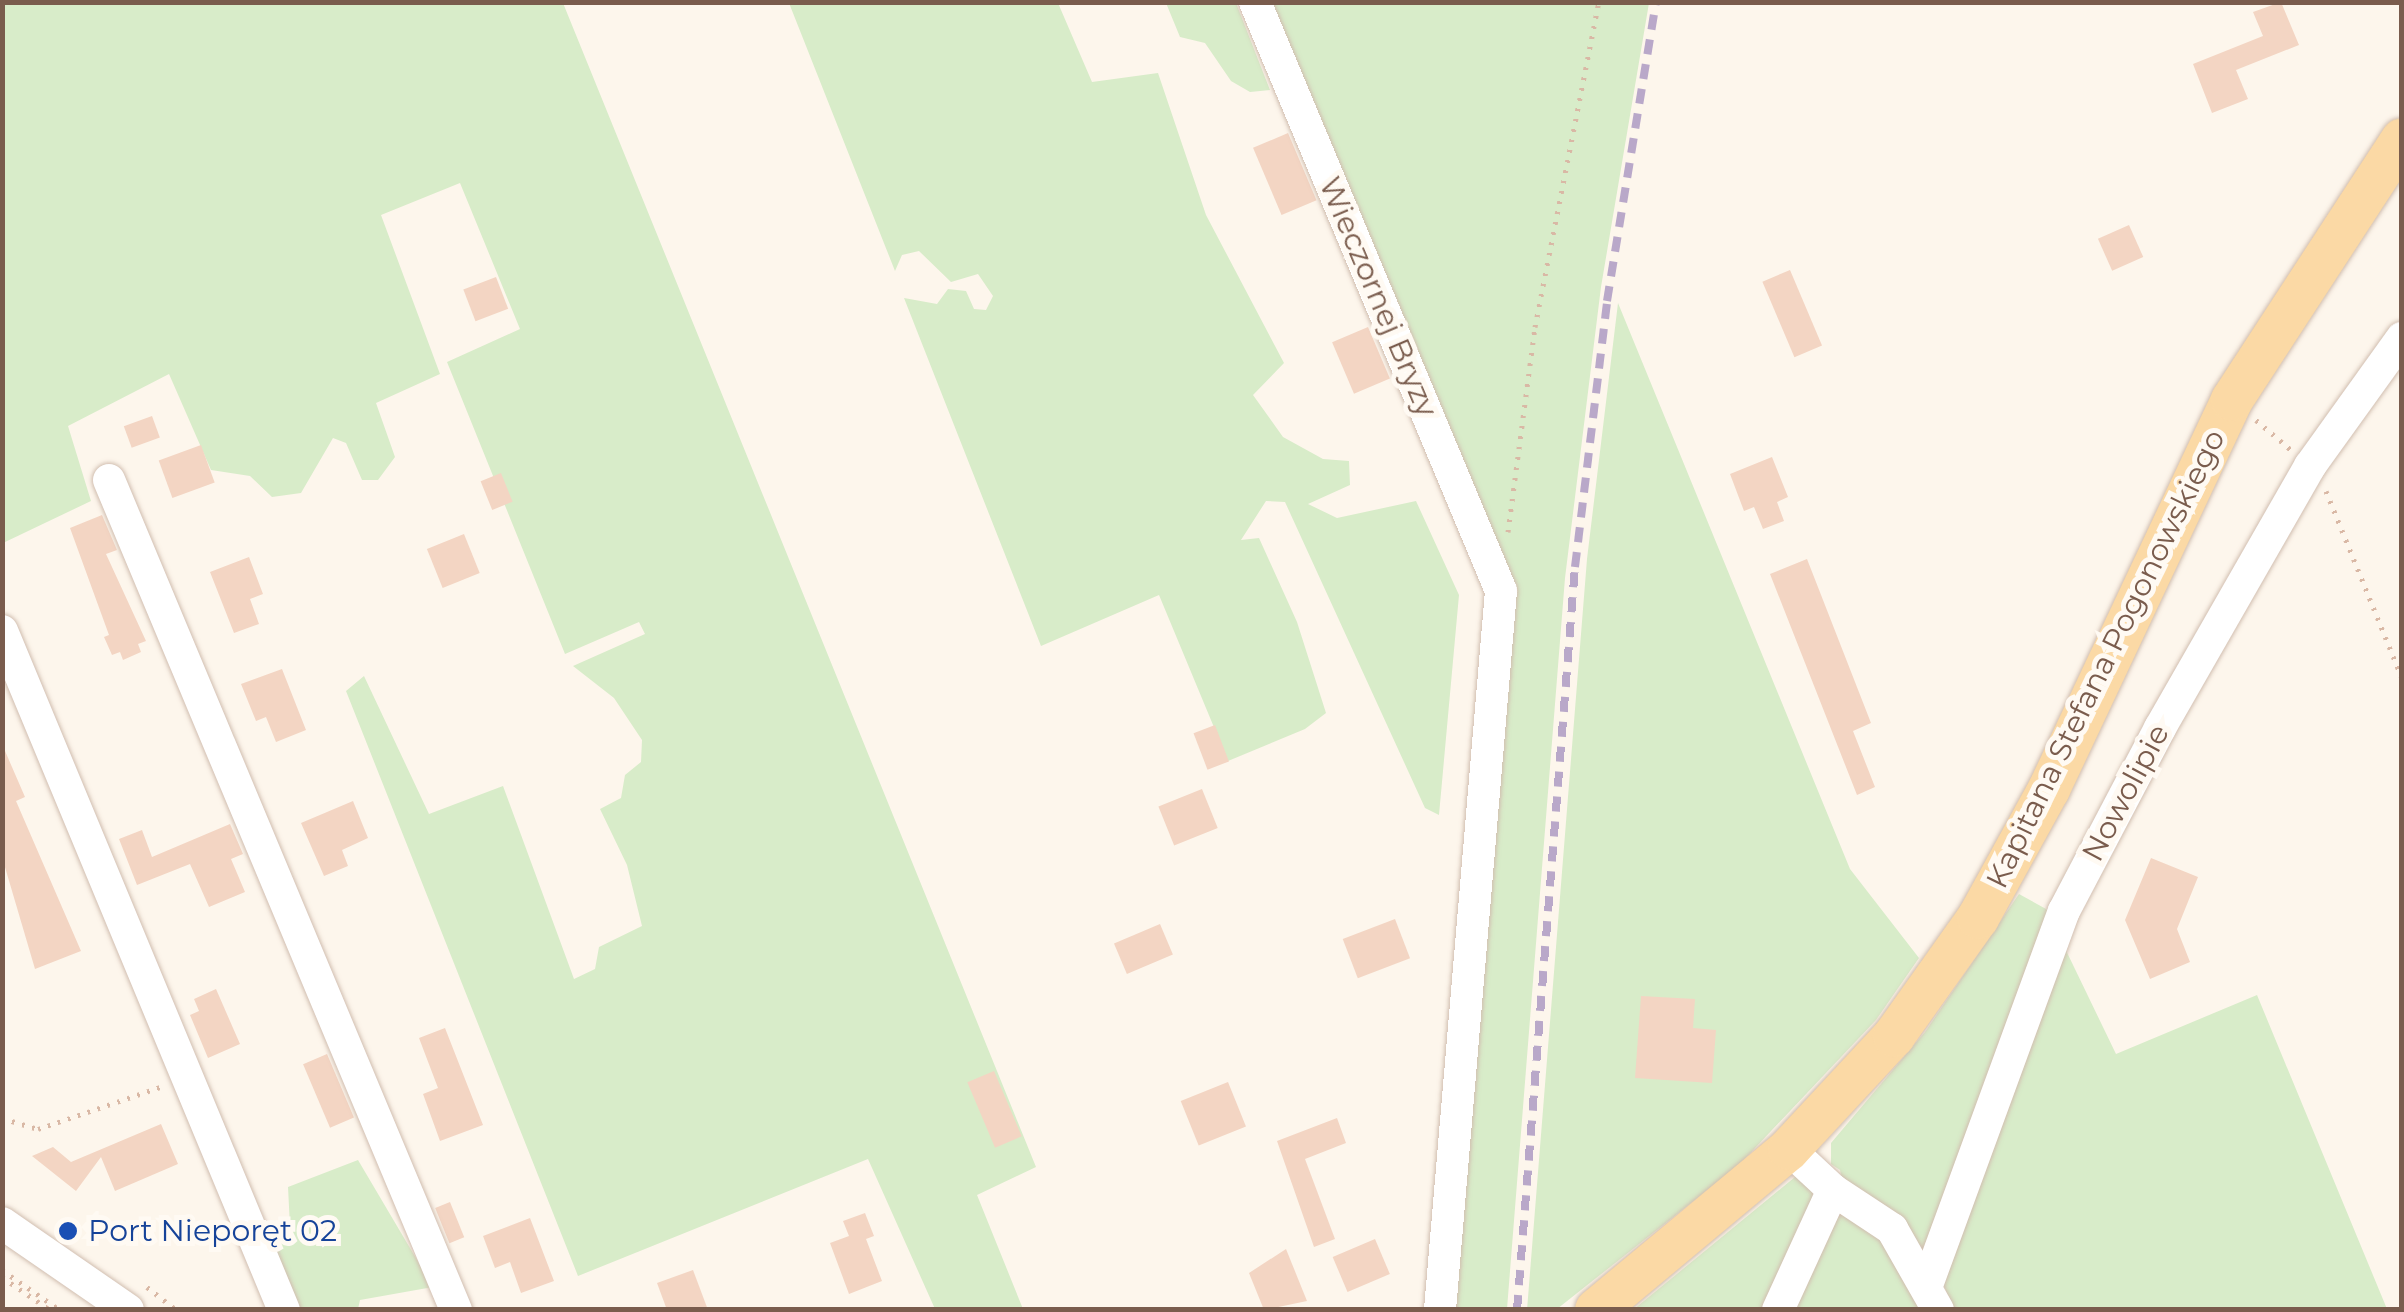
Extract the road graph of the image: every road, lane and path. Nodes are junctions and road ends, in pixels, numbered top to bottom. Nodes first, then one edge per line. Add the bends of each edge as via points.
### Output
1 (1254, 2) edge
2 (1598, 2) edge
3 (2402, 138) edge
4 (2402, 338) edge
5 (2232, 400) junction
6 (2310, 466) junction
7 (109, 480) dead end
8 (1508, 534) dead end
9 (2, 631) edge
10 (2402, 678) edge
11 (184, 1077) junction
12 (2, 1118) edge
13 (1790, 1149) junction
14 (1833, 1190) junction
15 (2, 1223) edge
16 (2, 1274) edge
17 (1932, 1297) edge
18 (50, 1310) edge
19 (60, 1310) edge
20 (128, 1310) edge
21 (284, 1310) edge
22 (456, 1310) edge
23 (1440, 1310) edge
24 (1596, 1310) edge
25 (1778, 1310) edge

1 - 23 street, Wieczornej Bryzy via 1500,591
2 - 8 path via 1535,328
3 - 5 main road, Kapitana Stefana Pogonowskiego
4 - 6 street, Nowolipie
5 - 6 path
5 - 13 main road, Kapitana Stefana Pogonowskiego via 2049,789 1978,918 1894,1036
6 - 10 path via 2336,508
6 - 17 street, Nowolipie via 2064,911
7 - 22 street
9 - 11 street
11 - 12 path via 38,1130
11 - 21 street
13 - 14 street, Nowolipie
13 - 24 main road, Kapitana Stefana Pogonowskiego
14 - 17 street, Nowolipie via 1892,1229
14 - 25 street
15 - 20 street
16 - 18 path
16 - 19 path

